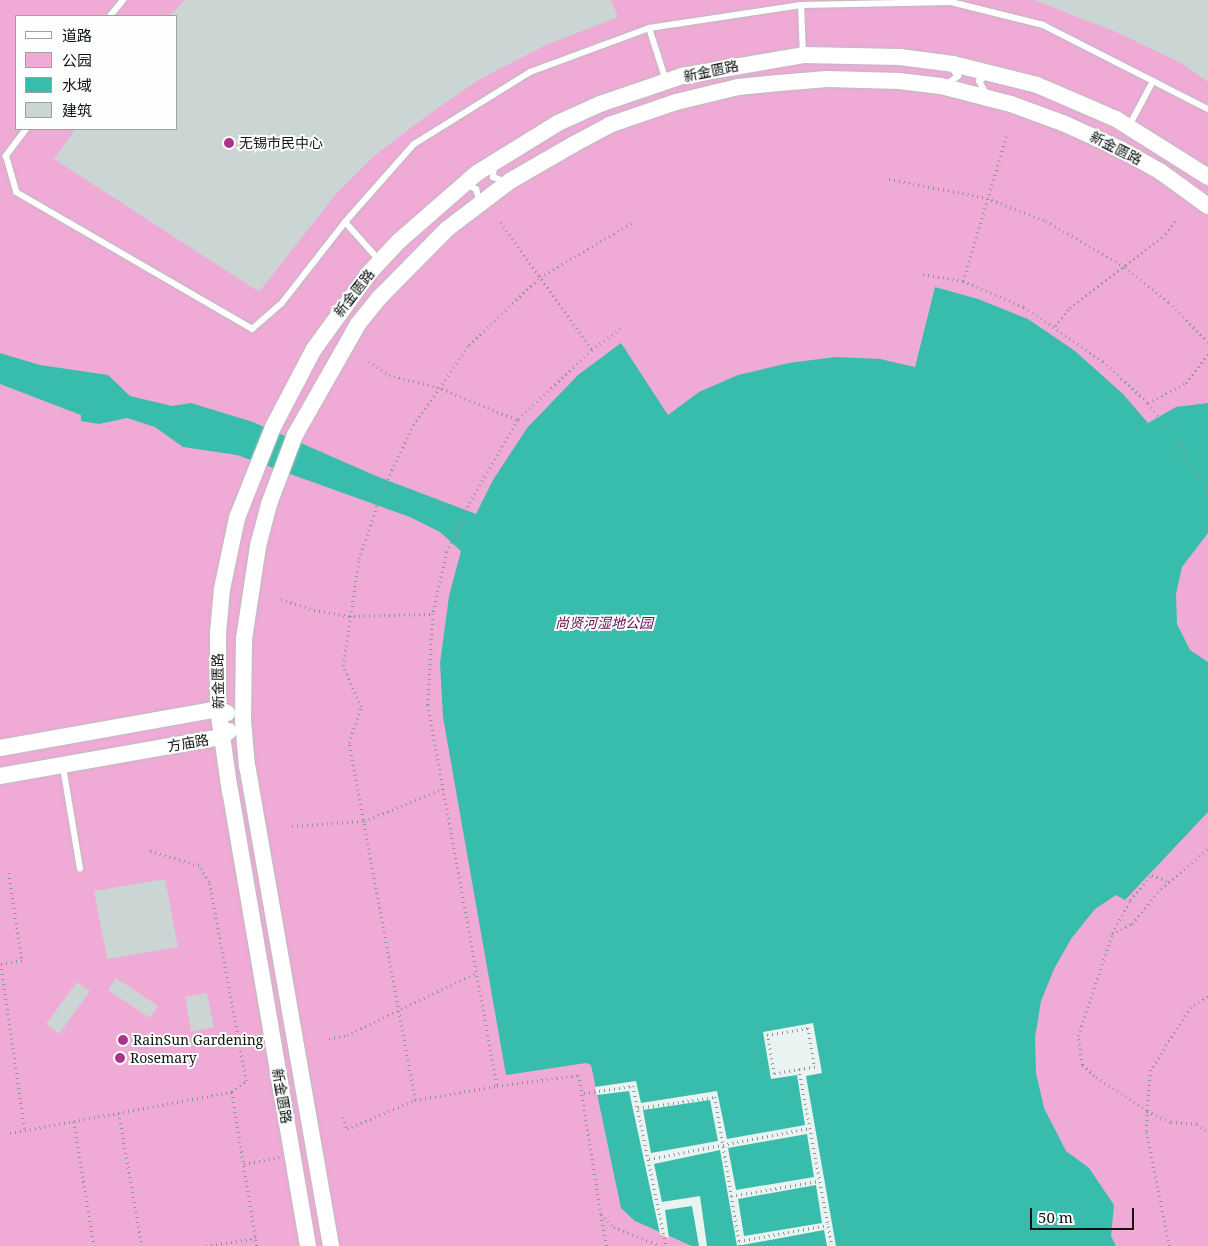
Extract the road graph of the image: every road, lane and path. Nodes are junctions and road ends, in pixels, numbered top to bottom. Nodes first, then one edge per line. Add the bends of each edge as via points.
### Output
1 (123, 0) edge
2 (801, 5) junction
3 (111, 15) edge
4 (649, 28) junction
5 (803, 55) junction
6 (946, 63) junction
7 (993, 73) junction
8 (1153, 81) junction
9 (666, 82) junction
10 (941, 86) junction
11 (988, 98) junction
12 (1208, 109) edge
13 (1128, 126) junction
14 (25, 130) edge
15 (1007, 133) dead end
16 (495, 161) junction
17 (1208, 177) edge
18 (890, 179) dead end
19 (510, 182) junction
20 (462, 186) junction
21 (987, 198) junction
22 (480, 204) junction
23 (1208, 206) edge
24 (1177, 219) dead end
25 (345, 222) junction
26 (501, 222) dead end
27 (633, 222) dead end
28 (380, 261) junction
29 (1125, 267) junction
30 (922, 274) dead end
31 (540, 277) junction
32 (963, 281) junction
33 (1055, 326) junction
34 (621, 329) dead end
35 (1208, 342) edge
36 (592, 350) junction
37 (1208, 354) edge
38 (369, 361) dead end
39 (437, 387) junction
40 (1148, 403) junction
41 (518, 420) junction
42 (1208, 492) edge
43 (282, 599) dead end
44 (434, 614) junction
45 (349, 616) junction
46 (218, 709) junction
47 (243, 720) junction
48 (222, 736) junction
49 (0, 748) edge
50 (63, 765) junction
51 (0, 776) edge
52 (442, 789) junction
53 (364, 821) junction
54 (292, 826) dead end
55 (1208, 848) edge
56 (148, 851) dead end
57 (80, 869) dead end
58 (9, 873) dead end
59 (1169, 882) junction
60 (1112, 934) junction
61 (476, 974) junction
62 (1208, 997) edge
63 (398, 1011) junction
64 (329, 1038) dead end
65 (799, 1070) junction
66 (496, 1086) junction
67 (232, 1092) junction
68 (584, 1093) junction
69 (415, 1100) junction
70 (638, 1108) junction
71 (1146, 1111) junction
72 (119, 1113) junction
73 (343, 1117) dead end
74 (74, 1122) junction
75 (810, 1128) junction
76 (25, 1131) junction
77 (1208, 1132) edge
78 (10, 1134) dead end
79 (723, 1145) junction
80 (292, 1154) junction
81 (649, 1159) junction
82 (244, 1164) junction
83 (820, 1181) junction
84 (731, 1196) junction
85 (601, 1214) junction
86 (828, 1225) junction
87 (256, 1238) junction
88 (739, 1241) junction
89 (94, 1246) edge
90 (142, 1246) edge
91 (206, 1246) edge
92 (257, 1246) edge
93 (308, 1246) edge
94 (331, 1246) edge
95 (606, 1246) edge
96 (661, 1246) edge
97 (666, 1246) edge
98 (740, 1246) edge
99 (832, 1246) edge
100 (1169, 1246) edge

1 - 3 lane
2 - 4 lane
2 - 5 lane
2 - 8 lane via 951,2 1043,25
4 - 9 lane
4 - 25 lane via 530,72 414,144
5 - 6 street, 新金匮路
5 - 9 street, 新金匮路 via 723,67
6 - 7 street, 新金匮路
6 - 10 lane via 958,76
7 - 11 lane via 979,82
7 - 13 street, 新金匮路 via 1037,85
8 - 12 lane
8 - 13 lane
9 - 16 street, 新金匮路 via 600,104 558,123
10 - 11 street, 新金匮路
10 - 19 street, 新金匮路 via 827,79 738,87 676,102 609,125
11 - 23 street, 新金匮路 via 1063,123 1122,150 1161,172
13 - 17 street, 新金匮路
14 - 25 lane via 6,156 16,192 252,329 281,304
15 - 21 path
16 - 19 lane via 493,177
16 - 20 street, 新金匮路
18 - 21 path
19 - 22 street, 新金匮路
20 - 22 lane via 476,189
20 - 28 street, 新金匮路
21 - 29 path via 1046,221
21 - 32 path
22 - 47 street, 新金匮路 via 422,250 358,324 295,435 269,504 250,582 244,639
24 - 29 path via 1165,234
25 - 28 lane
26 - 31 path
27 - 31 path
28 - 46 street, 新金匮路 via 345,303 314,349 273,427 237,518 222,589 218,633
29 - 33 path via 1070,308
29 - 35 path via 1169,302
30 - 32 path
31 - 36 path
31 - 39 path via 470,345
32 - 33 path via 1024,307
33 - 40 path via 1103,361
34 - 36 path
36 - 41 path
37 - 40 path via 1186,383
38 - 39 path via 389,374
39 - 41 path
39 - 45 path via 413,425 373,513 359,559
40 - 42 path via 1180,444
41 - 44 path via 468,506 447,552
43 - 45 path via 314,610
44 - 45 path
44 - 52 path via 428,705
45 - 53 path via 343,666 361,707 349,744
46 - 47 street
46 - 48 street, 新金匮路
46 - 49 street, 方庙路
47 - 48 street, 方庙路
47 - 94 street, 新金匮路 via 248,768
48 - 50 street, 方庙路
48 - 80 street, 新金匮路
50 - 51 street, 方庙路
50 - 57 lane
52 - 53 path
52 - 61 path
53 - 54 path
53 - 63 path
55 - 59 path
56 - 67 path via 199,866 210,882 246,1081
58 - 76 path via 22,961 0,964
59 - 60 path via 1132,924
59 - 60 path via 1152,875 1130,900
60 - 71 path via 1078,1036 1082,1065
61 - 63 path
61 - 66 path
62 - 71 path via 1191,1007 1152,1070
63 - 64 path via 347,1035
63 - 69 path
65 - 65 path via 774,1074 767,1035 808,1028 815,1067
65 - 75 path
66 - 68 path via 579,1075
66 - 69 path
67 - 72 path
67 - 82 path
68 - 70 path via 633,1086
68 - 85 path
69 - 73 path via 347,1129
70 - 79 path via 715,1096
70 - 81 path
71 - 77 path via 1171,1122 1197,1124
71 - 100 path via 1146,1131
72 - 74 path
72 - 90 path
74 - 76 path
74 - 89 path
75 - 79 path
75 - 83 path
76 - 78 path
79 - 81 path
79 - 84 path
80 - 82 path
80 - 93 street, 新金匮路
81 - 97 path
82 - 87 path
83 - 84 path
83 - 86 path
84 - 88 path
85 - 95 path
85 - 96 path via 614,1227
86 - 88 path
86 - 99 path
87 - 91 path
87 - 92 path
88 - 98 path

